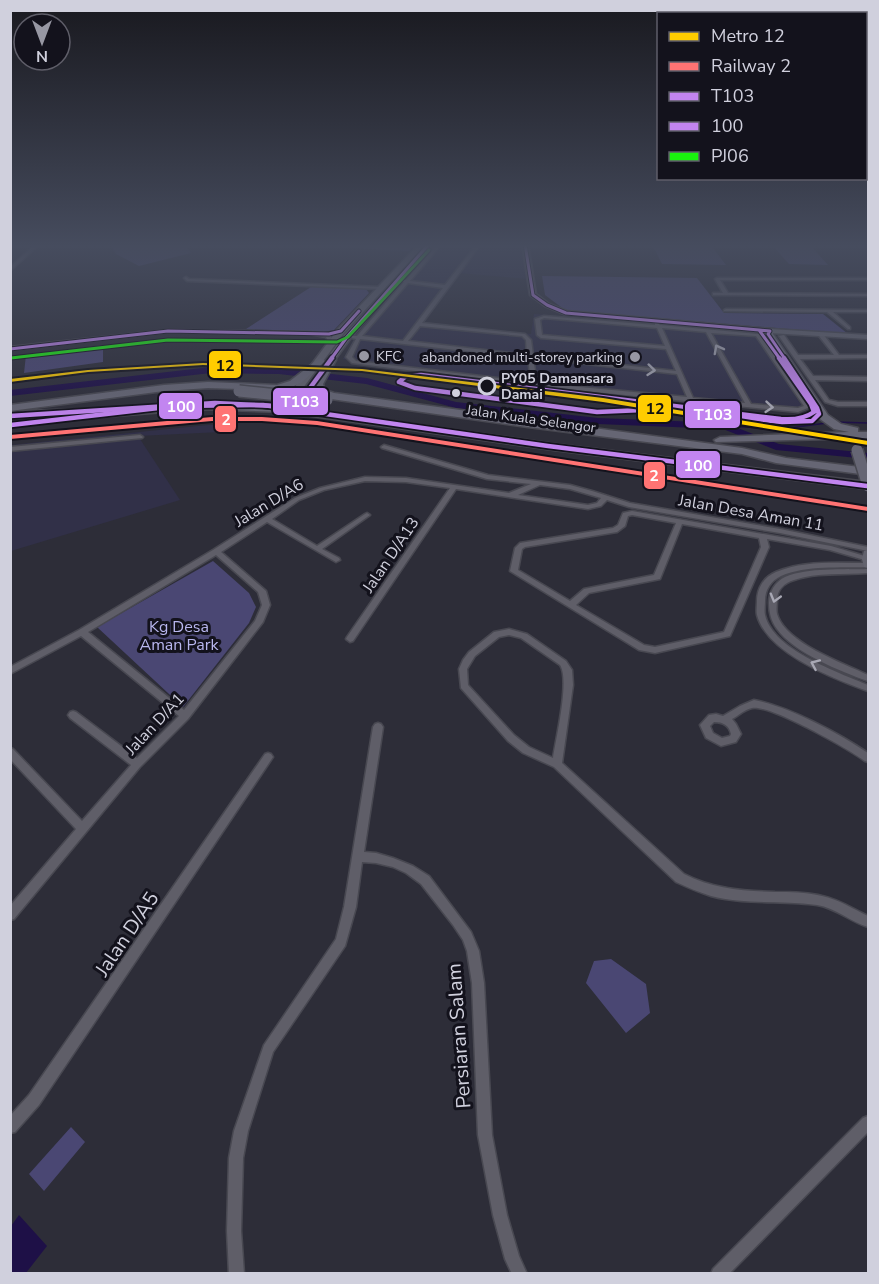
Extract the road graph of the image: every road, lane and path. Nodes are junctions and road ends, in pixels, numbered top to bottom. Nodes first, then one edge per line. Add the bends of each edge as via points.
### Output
1 (368, 304) edge
2 (374, 304) edge
3 (388, 304) edge
4 (434, 304) edge
5 (545, 304) edge
6 (868, 309) edge
7 (726, 310) dead end
8 (829, 311) junction
9 (419, 324) junction
10 (657, 324) junction
11 (848, 328) dead end
12 (708, 330) junction
13 (770, 331) junction
14 (344, 334) junction
15 (821, 335) junction
16 (782, 336) dead end
17 (328, 337) junction
18 (868, 337) edge
19 (359, 338) junction
20 (404, 343) junction
21 (668, 348) junction
22 (10, 349) edge
23 (796, 357) junction
24 (838, 357) junction
25 (868, 357) edge
26 (530, 359) junction
27 (322, 364) junction
28 (679, 373) junction
29 (811, 378) junction
30 (868, 379) edge
31 (534, 384) junction
32 (306, 386) junction
33 (273, 387) junction
34 (238, 393) junction
35 (691, 400) junction
36 (324, 402) junction
37 (249, 403) junction
38 (868, 404) edge
39 (748, 405) junction
40 (291, 407) junction
41 (10, 410) edge
42 (81, 413) junction
43 (23, 414) junction
44 (868, 435) edge
45 (140, 437) dead end
46 (654, 440) junction
47 (384, 447) dead end
48 (10, 449) edge
49 (866, 451) edge
50 (785, 461) junction
51 (868, 472) edge
52 (868, 477) edge
53 (538, 484) junction
54 (454, 487) junction
55 (868, 487) edge
56 (510, 495) junction
57 (606, 497) junction
58 (367, 515) dead end
59 (267, 519) junction
60 (680, 521) junction
61 (762, 536) junction
62 (317, 549) junction
63 (216, 552) junction
64 (868, 558) edge
65 (336, 560) dead end
66 (868, 571) edge
67 (570, 605) junction
68 (82, 632) junction
69 (350, 639) dead end
70 (10, 671) edge
71 (868, 678) edge
72 (868, 688) edge
73 (74, 715) dead end
74 (185, 716) junction
75 (725, 719) dead end
76 (378, 727) dead end
77 (10, 752) edge
78 (268, 757) dead end
79 (868, 758) edge
80 (137, 764) junction
81 (557, 764) junction
82 (82, 828) junction
83 (358, 856) junction
84 (10, 915) edge
85 (868, 922) edge
86 (868, 1123) edge
87 (10, 1127) edge
88 (237, 1274) edge
89 (520, 1274) edge
90 (718, 1274) edge

1 - 14 street
2 - 14 street
3 - 19 street
4 - 9 street
5 - 10 street via 566,313
6 - 8 street
7 - 8 street
8 - 11 street
9 - 20 street
9 - 26 street via 523,336 528,340
10 - 12 street
10 - 13 street
10 - 21 street
10 - 21 street via 538,318 542,336
39 -> 12 street
39 -> 12 street via 805,409 758,335
13 - 15 street
13 - 44 highway via 768,334 828,420
14 - 17 street
14 - 19 street
14 - 27 street
15 - 18 street
15 - 24 street
16 - 23 street
17 - 22 street via 250,331 168,331
17 - 27 street
19 - 20 street
19 - 31 street via 350,357 354,362
20 - 26 street
21 - 28 street
23 - 24 street
23 - 29 street
24 - 25 street
26 -> 28 street
26 - 31 street
27 - 32 highway
27 - 32 highway
28 - 35 street
29 - 30 street
29 - 38 street via 831,403
31 - 35 street
32 - 33 highway
32 - 36 highway
32 - 40 street
33 - 37 highway via 275,398
33 - 41 highway via 184,387
34 - 36 highway, Jalan Kuala Selangor, bridge
34 - 41 highway, Jalan Kuala Selangor via 165,394
34 - 43 highway, Jalan Kuala Selangor
35 - 39 street
36 - 40 highway
36 - 46 highway
36 - 50 highway, Jalan Kuala Selangor
36 - 52 highway, Jalan Kuala Selangor via 509,438 549,437
37 - 40 highway
37 - 42 highway via 171,403
41 - 43 highway, Jalan Kuala Selangor
42 - 43 highway
42 - 55 highway via 201,406 284,409
44 - 46 highway
44 - 49 highway via 860,443
45 - 48 street
46 - 50 highway via 742,451
47 - 53 street, Jalan Desa Aman 11 via 437,460 465,472
49 - 55 highway, bridge
50 - 51 highway, Jalan Kuala Selangor
53 - 56 street
53 - 57 street, Jalan Desa Aman 11
54 - 56 street, Jalan D/A6
54 - 59 street, Jalan D/A6 via 364,479 312,493
54 - 69 street, Jalan D/A13
56 - 57 street, Jalan D/A6 via 588,507 598,505
57 - 64 street, Jalan Desa Aman 11
58 - 62 street
59 - 62 street
59 - 63 street, Jalan D/A6
60 - 61 street
60 - 67 street via 657,577 587,591
60 - 67 street via 628,513 619,529 521,547 515,572
61 - 64 street
61 - 67 street via 765,547 729,631 723,636 649,650
62 - 65 street
63 - 68 street, Jalan D/A6
63 - 74 street, Jalan D/A1 via 262,591 266,605 259,622
72 -> 64 street via 784,647 767,628 759,602 766,582 781,573
66 -> 71 street via 788,579 777,588 772,604 777,623 804,649
68 - 70 street, Jalan D/A6
68 - 74 street
73 - 80 street
74 - 80 street, Jalan D/A1
75 - 79 street via 752,705 766,706
76 - 83 street
77 - 82 street
78 - 87 street, Jalan D/A5 via 34,1100
80 - 82 street, Jalan D/A1
81 - 81 street via 526,750 511,738 464,686 466,662 497,634 524,636 568,670
81 - 85 street via 680,878 694,886 721,894 819,900
82 - 84 street, Jalan D/A1
83 - 88 street via 341,942 268,1049 241,1131 236,1158
83 - 89 street, Persiaran Salam via 385,858 416,873 467,936 476,967 485,1135 500,1215
86 - 90 street

